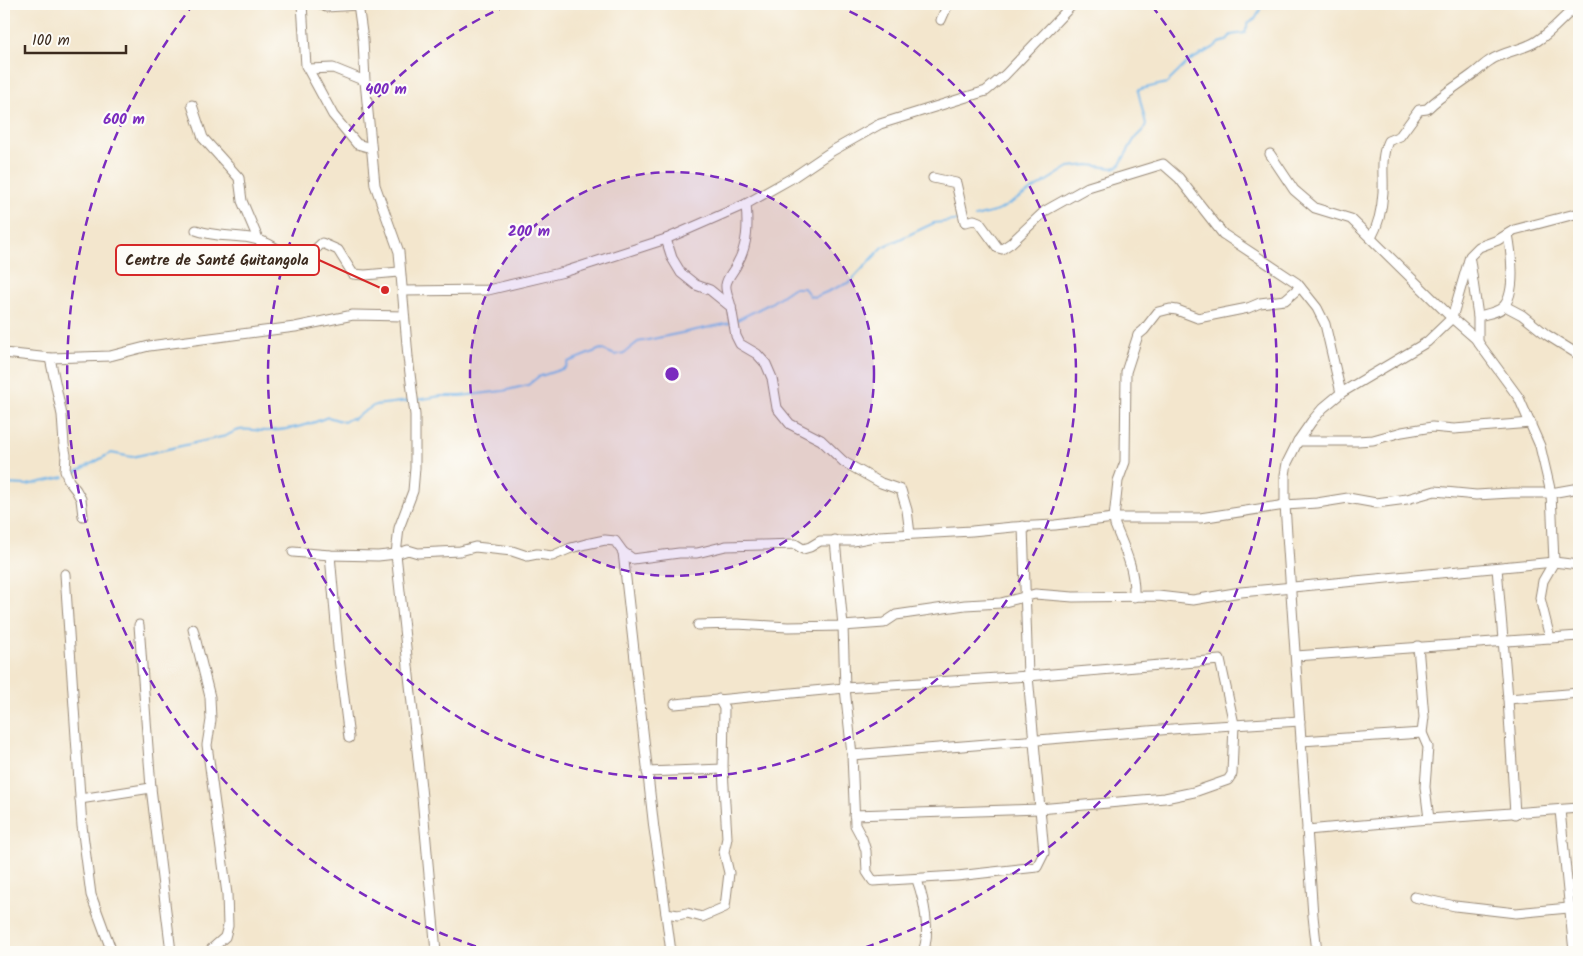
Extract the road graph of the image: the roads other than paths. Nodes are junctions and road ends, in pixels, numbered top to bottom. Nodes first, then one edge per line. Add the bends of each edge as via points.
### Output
1 (302, 4) edge
2 (321, 4) edge
3 (358, 4) edge
4 (948, 4) edge
5 (1073, 4) edge
6 (1572, 10) dead end
7 (941, 20) dead end
8 (308, 69) junction
9 (365, 81) junction
10 (192, 105) dead end
11 (371, 148) junction
12 (1270, 154) dead end
13 (933, 178) dead end
14 (746, 204) junction
15 (1579, 213) edge
16 (196, 230) dead end
17 (1508, 234) junction
18 (1372, 238) junction
19 (666, 239) junction
20 (259, 241) junction
21 (1470, 256) junction
22 (399, 272) junction
23 (1300, 287) junction
24 (403, 291) junction
25 (1504, 306) junction
26 (731, 307) junction
27 (404, 316) junction
28 (1478, 316) junction
29 (1452, 318) junction
30 (1478, 342) junction
31 (4, 353) edge
32 (1579, 355) edge
33 (50, 358) junction
34 (1341, 393) junction
35 (1531, 423) junction
36 (1298, 442) junction
37 (1579, 488) edge
38 (1551, 493) junction
39 (1285, 505) junction
40 (83, 516) dead end
41 (1114, 518) junction
42 (1023, 526) junction
43 (910, 534) junction
44 (834, 540) junction
45 (293, 552) dead end
46 (623, 552) junction
47 (396, 554) junction
48 (330, 555) junction
49 (1554, 562) junction
50 (1579, 565) edge
51 (1497, 568) junction
52 (65, 574) dead end
53 (1291, 587) junction
54 (1025, 597) junction
55 (1134, 597) junction
56 (139, 625) dead end
57 (698, 625) dead end
58 (843, 626) junction
59 (193, 629) dead end
60 (1579, 636) edge
61 (1550, 638) junction
62 (1503, 642) junction
63 (1418, 646) junction
64 (1296, 656) junction
65 (1028, 676) junction
66 (845, 688) junction
67 (1579, 693) edge
68 (719, 699) junction
69 (1508, 699) junction
70 (675, 704) dead end
71 (1300, 721) junction
72 (1234, 724) junction
73 (1422, 733) junction
74 (349, 738) dead end
75 (1035, 741) junction
76 (1301, 741) junction
77 (852, 755) junction
78 (723, 769) junction
79 (647, 772) junction
80 (151, 788) junction
81 (80, 799) junction
82 (1579, 808) edge
83 (1039, 809) junction
84 (1560, 810) junction
85 (1515, 814) junction
86 (854, 815) junction
87 (1429, 819) junction
88 (1307, 830) junction
89 (917, 880) junction
90 (1414, 897) dead end
91 (1574, 907) edge
92 (666, 913) junction
93 (112, 952) edge
94 (171, 952) edge
95 (208, 952) edge
96 (436, 952) edge
97 (671, 952) edge
98 (923, 952) edge
99 (1317, 952) edge
100 (1574, 952) edge

1 - 8 street
2 - 3 street via 326,7
3 - 9 street
4 - 7 street
5 - 14 street via 1005,76 986,91 880,124
6 - 18 street via 1535,42 1490,60 1427,110 1419,110 1400,136 1388,142 1383,151 1381,214
8 - 9 street via 332,68
8 - 11 street via 333,115 357,144
9 - 11 street
10 - 20 street via 203,138 239,178 242,201
11 - 22 street via 375,185 399,252
12 - 18 street via 1294,190 1308,202 1316,208 1352,219
13 - 23 street via 956,183 964,219 979,222 1002,249 1045,211 1088,187 1163,164 1179,178 1223,234
14 - 19 street
14 - 26 street via 748,226 745,244 726,286
15 - 17 street
16 - 20 street via 209,235
17 - 21 street via 1479,246
17 - 25 street via 1512,281
18 - 29 street
19 - 24 street via 564,272 488,290
19 - 26 street via 681,274 710,290
20 - 22 street via 277,248 294,262 304,260 322,244 338,250 352,274
21 - 28 street
21 - 29 street
22 - 24 street
23 - 34 street via 1325,324
23 - 41 street via 1285,300 1198,318 1177,310 1158,312 1138,335 1126,372 1125,462 1118,481
24 - 27 street
25 - 28 street
25 - 32 street
26 - 43 street via 740,344 766,364 777,408 790,424 821,440 844,462 881,483 901,490
27 - 33 street via 354,315 295,327 149,346 110,356
27 - 47 street via 415,415 415,468 413,491 399,528
28 - 30 street
29 - 30 street
29 - 34 street via 1427,342
30 - 35 street via 1519,398
31 - 33 street
33 - 40 street via 62,414 65,471 81,499
34 - 36 street via 1323,408
35 - 36 street via 1454,429 1432,427 1374,440
35 - 38 street
36 - 39 street via 1285,475
37 - 38 street
38 - 39 street via 1476,495 1435,491 1407,500 1376,503 1348,498
38 - 49 street
39 - 41 street via 1200,518
39 - 53 street
41 - 42 street
41 - 55 street via 1135,581
42 - 43 street
42 - 54 street
43 - 44 street via 854,541
44 - 46 street via 820,541 803,549 795,544 726,546 633,559
44 - 58 street
45 - 48 street
46 - 47 street via 615,541 605,540 552,556 526,556 475,547 418,553 408,550
46 - 79 street
47 - 48 street
47 - 96 street
48 - 74 street
49 - 50 street
49 - 51 street
49 - 61 street via 1543,581 1540,598
51 - 53 street
51 - 62 street
52 - 81 street
53 - 55 street via 1193,600
53 - 64 street
54 - 55 street via 1035,594 1072,598
54 - 58 street via 1001,603 896,614 884,623
54 - 65 street
56 - 80 street
57 - 58 street
58 - 66 street
59 - 95 street via 210,698 207,745 227,894 225,937
60 - 61 street
61 - 62 street
62 - 63 street
62 - 69 street
63 - 64 street
63 - 73 street via 1424,717
64 - 71 street
65 - 66 street
65 - 72 street via 1220,660
65 - 75 street
66 - 68 street
66 - 77 street
67 - 69 street
68 - 70 street
68 - 78 street via 724,708
69 - 85 street
71 - 72 street
71 - 76 street
72 - 75 street
72 - 83 street via 1232,774 1228,780 1183,795
73 - 76 street
73 - 87 street via 1428,747 1425,787
75 - 77 street
75 - 83 street
76 - 88 street
77 - 86 street
78 - 79 street
78 - 92 street via 727,838 724,852 728,873 725,907 702,917
79 - 92 street
80 - 81 street
80 - 94 street
81 - 93 street via 92,895
82 - 84 street
83 - 86 street
83 - 89 street via 1044,853 1037,867
84 - 85 street
84 - 91 street
85 - 87 street
86 - 89 street via 866,851 870,878 873,881
87 - 88 street
88 - 99 street
89 - 98 street via 926,924 927,939
90 - 91 street via 1455,906 1516,913
91 - 100 street
92 - 97 street

